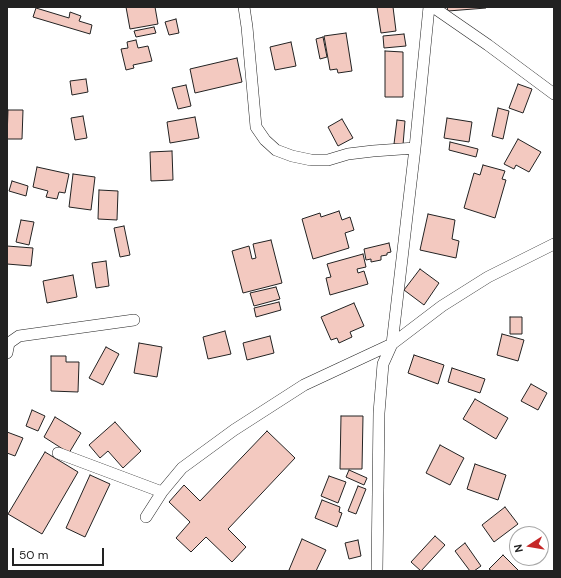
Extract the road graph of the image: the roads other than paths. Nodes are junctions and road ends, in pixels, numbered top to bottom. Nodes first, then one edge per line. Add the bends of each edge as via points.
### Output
1 (244, 7) edge
2 (429, 7) edge
3 (433, 7) edge
4 (554, 94) edge
5 (416, 148) junction
6 (554, 244) edge
7 (134, 320) dead end
8 (392, 344) junction
9 (7, 353) edge
10 (58, 453) dead end
11 (162, 492) junction
12 (146, 517) dead end
13 (377, 571) edge

1 - 5 street via 256,127 276,150 311,160 328,160 348,154
2 - 5 street
3 - 4 street
5 - 8 street
6 - 8 street via 488,277 442,306
7 - 9 street via 19,336 9,343
8 - 11 street via 304,385 234,430 182,468
8 - 13 street via 383,364 379,413
10 - 11 street
11 - 12 street

